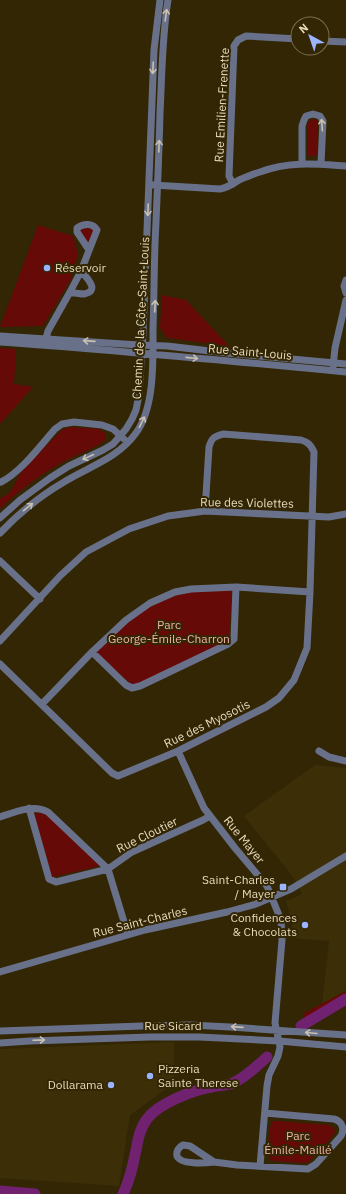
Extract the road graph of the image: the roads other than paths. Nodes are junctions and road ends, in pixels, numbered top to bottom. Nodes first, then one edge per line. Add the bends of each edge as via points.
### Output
1 (160, 0) edge
2 (168, 0) edge
3 (156, 30) junction
4 (164, 30) junction
5 (290, 39) edge
6 (330, 41) edge
7 (346, 42) edge
8 (302, 163) junction
9 (321, 164) junction
10 (346, 166) edge
11 (233, 184) junction
12 (149, 185) junction
13 (157, 185) junction
14 (89, 250) dead end
15 (82, 271) junction
16 (346, 280) edge
17 (70, 292) junction
18 (346, 293) edge
19 (346, 300) edge
20 (0, 336) edge
21 (0, 342) edge
22 (45, 342) junction
23 (153, 345) junction
24 (142, 349) junction
25 (153, 354) junction
26 (346, 364) edge
27 (333, 367) junction
28 (346, 372) edge
29 (120, 436) junction
30 (128, 443) junction
31 (1, 482) dead end
32 (205, 511) junction
33 (346, 514) edge
34 (312, 516) junction
35 (0, 518) edge
36 (0, 534) edge
37 (0, 561) edge
38 (236, 587) junction
39 (310, 592) junction
40 (40, 599) junction
41 (0, 641) edge
42 (92, 652) junction
43 (0, 664) edge
44 (42, 704) junction
45 (178, 751) junction
46 (319, 751) dead end
47 (346, 761) edge
48 (30, 808) junction
49 (210, 816) junction
50 (0, 817) edge
51 (346, 856) edge
52 (108, 869) junction
53 (272, 898) junction
54 (128, 934) junction
55 (0, 971) edge
56 (149, 1026) junction
57 (56, 1028) junction
58 (276, 1030) junction
59 (0, 1031) edge
60 (346, 1035) edge
61 (150, 1037) junction
62 (56, 1040) junction
63 (279, 1041) junction
64 (0, 1043) edge
65 (346, 1047) edge
66 (265, 1112) junction
67 (214, 1162) junction
68 (260, 1166) junction

1 - 3 street, Chemin de la Côte-Saint-Louis
4 -> 2 street, Chemin de la Côte-Saint-Louis
3 - 4 street
3 -> 12 street, Chemin de la Côte-Saint-Louis
13 -> 4 street, Chemin de la Côte-Saint-Louis
5 - 11 street, Rue Emilien-Frenette via 246,36 238,40 234,46 229,176
6 - 7 street
8 - 9 street
9 -> 8 street via 323,121 320,116 313,114 306,116 303,123
8 - 11 street via 268,169
9 - 10 street
11 - 13 street via 220,189
12 - 13 street
12 -> 24 street, Chemin de la Côte-Saint-Louis
23 -> 13 street, Chemin de la Côte-Saint-Louis
14 - 15 street
15 - 17 street
15 - 17 street via 92,289 84,294
16 - 18 street
17 - 22 street via 49,329
19 - 27 street
20 - 22 street
21 - 22 street
22 - 24 street
23 - 24 street, Rue Saint-Louis
23 - 25 street, Chemin de la Côte-Saint-Louis
23 - 27 street, Rue Saint-Louis
24 - 25 street, Rue Saint-Louis
24 - 29 street, Chemin de la Côte-Saint-Louis via 137,405 132,419
25 -> 27 street, Rue Saint-Louis
30 -> 25 street, Chemin de la Côte-Saint-Louis via 147,412
26 - 27 street, Rue Saint-Louis
27 - 28 street, Rue Saint-Louis
29 - 30 street
29 - 31 street via 110,427 102,425 74,422 62,424 18,470
29 -> 35 street, Chemin de la Côte-Saint-Louis via 103,450 46,480
36 -> 30 street, Chemin de la Côte-Saint-Louis via 40,497 115,455
32 - 34 street, Rue des Violettes
32 - 34 street, Rue des Myosotis via 209,447 214,437 223,434 301,440 311,445 314,452
32 - 40 street, Rue des Violettes via 168,516 129,529 107,540 86,552
33 - 34 street, Rue des Violettes
34 - 39 street, Rue des Myosotis
37 - 40 street
38 - 39 street
38 - 42 street via 191,589 150,602 126,620
38 - 42 street via 234,639 140,686 132,688 126,685
39 - 45 street, Rue des Myosotis via 307,648 294,680 286,691 266,707
40 - 41 street, Rue des Violettes
42 - 44 street
43 - 44 street, Rue des Myosotis
44 - 45 street, Rue des Myosotis via 118,776
45 - 49 street, Rue Mayer
46 - 47 street via 329,757
48 - 50 street
48 - 52 street via 42,808 48,812
48 - 52 street, Rue Cloutier via 49,879 56,882
49 - 52 street, Rue Cloutier via 132,852
49 - 53 street, Rue Mayer via 267,886
51 - 53 street, Rue Saint-Charles via 300,885
52 - 54 street
53 - 54 street, Rue Saint-Charles via 237,910
53 - 58 street, Rue Mayer via 281,920 282,932
54 - 55 street, Rue Saint-Charles
56 - 57 street, Rue Sicard
58 -> 56 street, Rue Sicard via 222,1026
56 - 61 street
57 - 59 street, Rue Sicard
57 - 62 street
60 -> 58 street, Rue Sicard
58 - 63 street, Rue Mayer
61 - 62 street, Rue Sicard
61 - 63 street, Rue Sicard
64 -> 62 street, Rue Sicard
63 - 65 street, Rue Sicard
63 - 66 street via 279,1053 268,1081
66 - 68 street
66 - 68 street via 334,1118 343,1127 343,1132 310,1169
67 - 67 street via 187,1145 181,1146 177,1152 178,1158 185,1162
67 - 68 street

